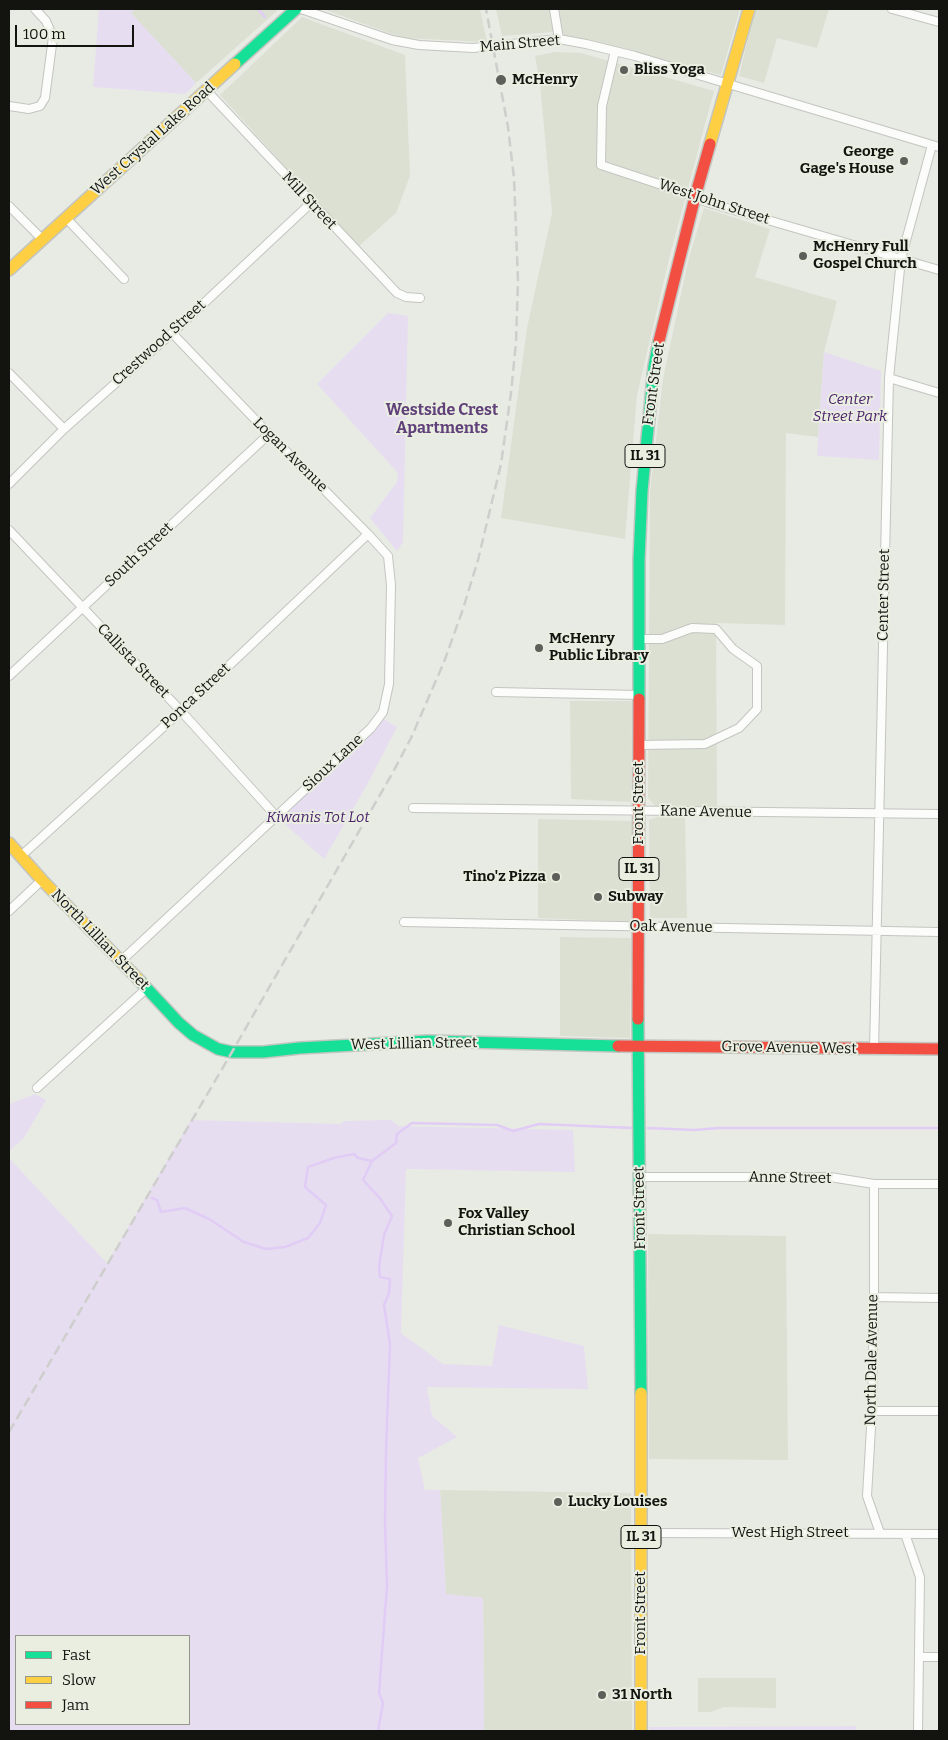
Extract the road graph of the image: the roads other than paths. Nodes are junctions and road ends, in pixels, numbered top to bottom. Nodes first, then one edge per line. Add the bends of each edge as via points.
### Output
1 (34, 9) edge
2 (296, 9) edge
3 (301, 9) edge
4 (554, 9) edge
5 (749, 9) edge
6 (892, 9) edge
7 (939, 22) edge
8 (559, 39) junction
9 (615, 51) junction
10 (727, 84) junction
11 (206, 90) junction
12 (9, 106) edge
13 (936, 146) edge
14 (695, 197) junction
15 (311, 202) junction
16 (9, 206) edge
17 (66, 218) junction
18 (42, 239) junction
19 (901, 259) junction
20 (9, 270) edge
21 (939, 270) edge
22 (124, 279) dead end
23 (420, 298) dead end
24 (172, 333) junction
25 (9, 373) edge
26 (889, 378) junction
27 (939, 393) edge
28 (64, 429) junction
29 (269, 434) junction
30 (9, 484) edge
31 (9, 530) edge
32 (368, 534) junction
33 (391, 585) joint
34 (82, 607) junction
35 (640, 639) junction
36 (9, 676) edge
37 (496, 692) dead end
38 (639, 695) junction
39 (181, 711) junction
40 (640, 746) junction
41 (413, 808) dead end
42 (639, 811) junction
43 (878, 814) junction
44 (939, 814) edge
45 (276, 816) junction
46 (9, 843) edge
47 (21, 856) junction
48 (42, 880) junction
49 (9, 911) edge
50 (404, 922) dead end
51 (639, 926) junction
52 (876, 932) junction
53 (939, 932) edge
54 (121, 961) junction
55 (146, 989) junction
56 (193, 1035) joint
57 (638, 1046) junction
58 (939, 1049) edge
59 (874, 1050) junction
60 (37, 1088) dead end
61 (640, 1177) junction
62 (874, 1184) junction
63 (939, 1184) edge
64 (874, 1297) junction
65 (939, 1298) edge
66 (872, 1411) junction
67 (939, 1411) edge
68 (641, 1533) junction
69 (880, 1533) junction
70 (905, 1534) junction
71 (939, 1534) edge
72 (920, 1657) junction
73 (939, 1657) edge
74 (641, 1731) edge
75 (918, 1731) edge

1 - 12 street via 46,21 53,37 45,98 40,106 29,109
2 - 11 main road, West Crystal Lake Road
3 - 8 street, Main Street via 392,40 419,45 473,48
4 - 8 street
5 - 10 main road, Front Street / IL 31
6 - 7 street
8 - 9 street, Main Street
9 - 10 street, Main Street
9 - 14 street, West John Street via 602,106 601,165
10 - 13 street, Main Street
10 - 14 main road, Front Street / IL 31
11 - 15 street, Mill Street
11 - 17 main road, West Crystal Lake Road
13 - 19 street, Center Street
14 - 19 street, West John Street
14 - 35 main road, Front Street / IL 31 via 654,366 642,491
15 - 23 street, Mill Street via 397,293
15 - 24 street, Crestwood Street
16 - 18 street
17 - 18 main road, West Crystal Lake Road
17 - 22 street
18 - 20 main road, West Crystal Lake Road
19 - 21 street, West John Street
19 - 26 street, Center Street
24 - 28 street, Crestwood Street
24 - 29 street, Logan Avenue
25 - 28 street
26 - 27 street
26 - 43 street, Center Street
28 - 30 street, Crestwood Street
29 - 32 street, Logan Avenue
29 - 34 street, South Street
31 - 34 street, Callista Street
32 - 33 street, Logan Avenue via 388,556
32 - 39 street, Ponca Street
33 - 45 street, Sioux Lane via 389,684 383,712 371,728
34 - 36 street, South Street
34 - 39 street, Callista Street
35 - 38 main road, Front Street / IL 31
35 - 40 street via 662,639 692,628 716,629 733,649 757,666 757,709 739,728 705,744
37 - 38 street
38 - 40 main road, Front Street / IL 31
39 - 45 street, Callista Street
39 - 47 street, Ponca Street
40 - 42 main road, Front Street / IL 31
41 - 42 street, Kane Avenue
42 - 43 street, Kane Avenue
42 - 51 main road, Front Street / IL 31
43 - 44 street, Kane Avenue
43 - 52 street, Center Street
45 - 54 street, Sioux Lane
46 - 47 main road, North Lillian Street
47 - 48 main road, North Lillian Street
48 - 49 street
48 - 54 main road, North Lillian Street
50 - 51 street, Oak Avenue
51 - 52 street, Oak Avenue
51 - 57 main road, Front Street / IL 31
52 - 53 street, Oak Avenue
52 - 59 street, Center Street
54 - 55 main road, North Lillian Street
55 - 56 main road, North Lillian Street
55 - 60 street
56 - 57 main road, West Lillian Street via 218,1049 232,1052 428,1041
57 - 59 main road, Grove Avenue West
57 - 61 main road, Front Street / IL 31
58 - 59 main road, Grove Avenue West
61 - 62 street, Anne Street via 830,1177
61 - 68 main road, Front Street / IL 31
62 - 63 street, Anne Street
62 - 64 street, North Dale Avenue
64 - 65 street
64 - 66 street, North Dale Avenue
66 - 67 street
66 - 69 street, North Dale Avenue via 867,1496
68 - 69 street, West High Street
68 - 74 main road, Front Street / IL 31
69 - 70 street, West High Street
70 - 71 street, West High Street
70 - 72 street via 920,1577
72 - 73 street
72 - 75 street

